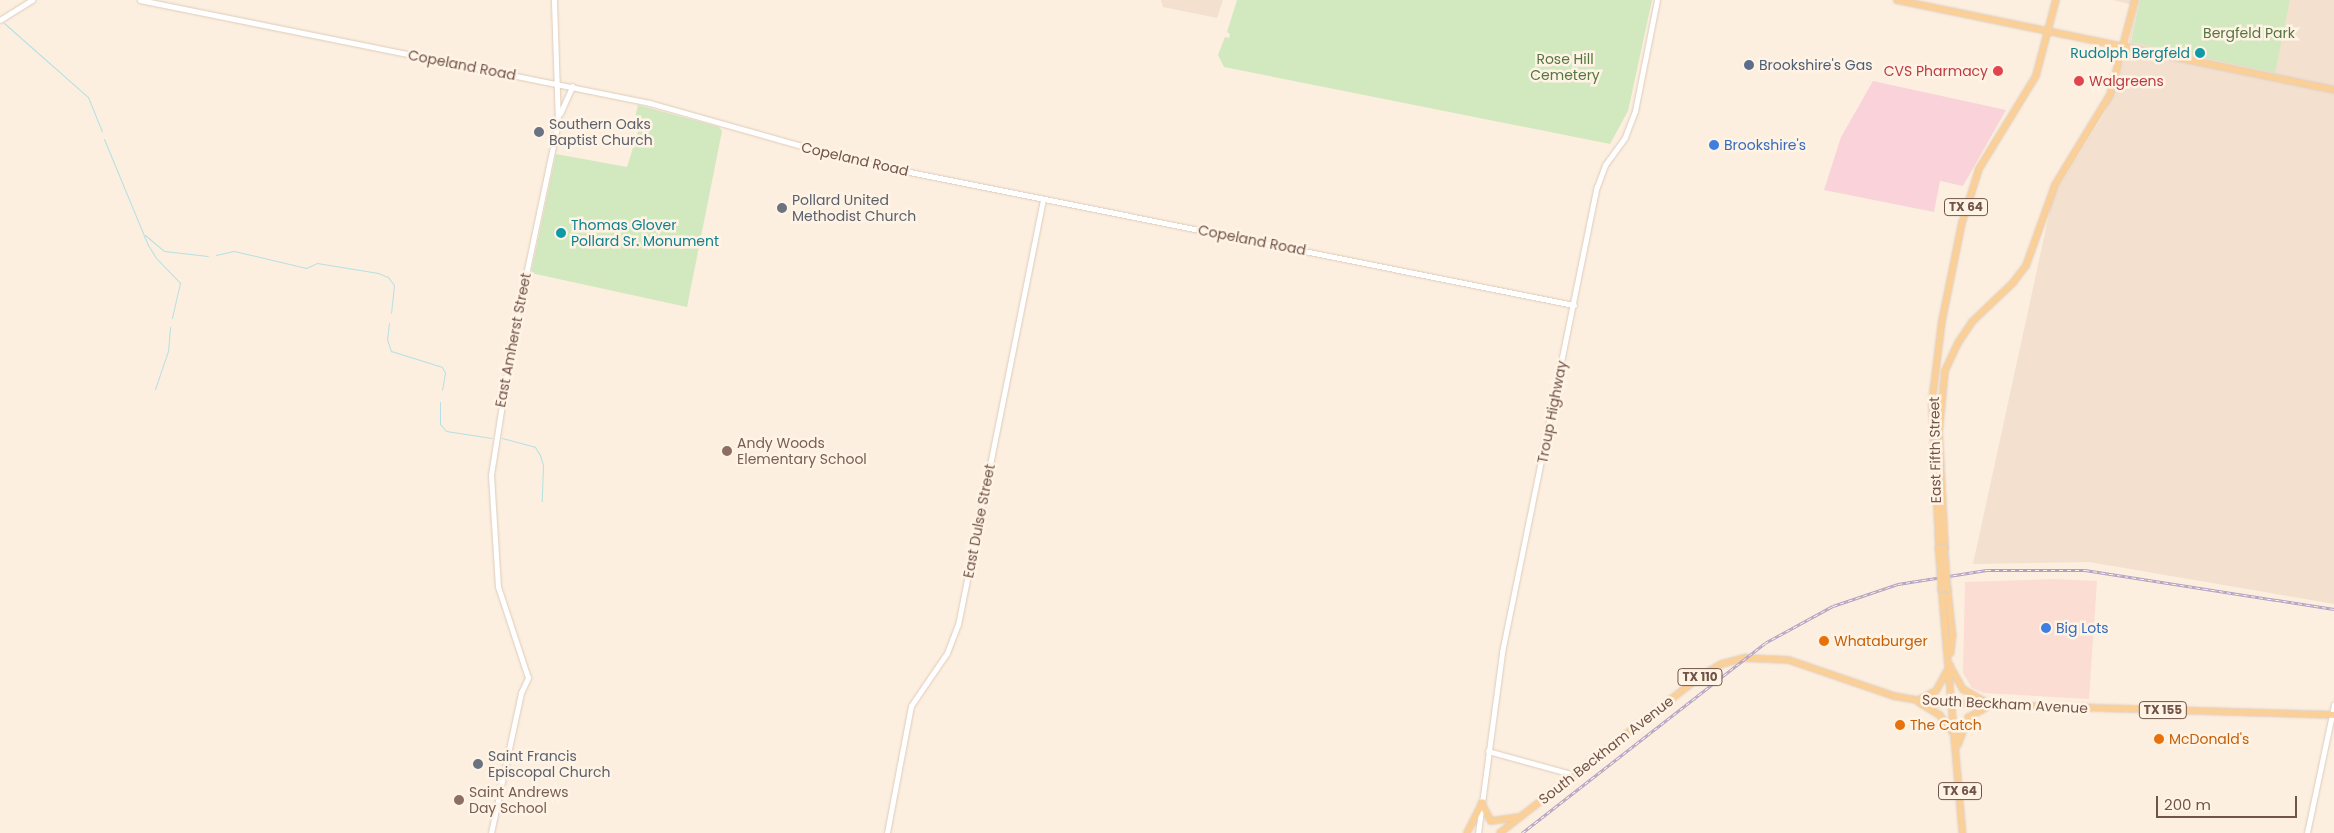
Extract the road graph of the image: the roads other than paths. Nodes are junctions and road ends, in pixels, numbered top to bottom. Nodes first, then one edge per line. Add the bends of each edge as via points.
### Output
1 (32, 0) edge
2 (140, 0) edge
3 (554, 0) edge
4 (1657, 0) edge
5 (1897, 0) edge
6 (2056, 0) edge
7 (2135, 0) edge
8 (0, 20) edge
9 (2050, 30) junction
10 (2125, 46) junction
11 (558, 84) junction
12 (572, 86) junction
13 (2334, 90) edge
14 (558, 118) junction
15 (1043, 198) junction
16 (1574, 304) junction
17 (1942, 548) junction
18 (1950, 666) junction
19 (1916, 701) junction
20 (1953, 704) junction
21 (1991, 705) junction
22 (2334, 705) edge
23 (2333, 715) edge
24 (1956, 737) junction
25 (1957, 748) junction
26 (1488, 751) junction
27 (1576, 775) junction
28 (1482, 804) junction
29 (1521, 817) junction
30 (491, 833) edge
31 (887, 833) edge
32 (1467, 833) edge
33 (1478, 833) edge
34 (1500, 833) edge
35 (1964, 833) edge
36 (2306, 833) edge

1 - 8 street
2 - 11 street, Copeland Road
3 - 11 street, East Amherst Street
4 - 16 main road, Troup Highway via 1635,111 1625,137 1605,165 1597,187
5 - 9 main road
6 - 9 main road, East Fifth Street
7 - 10 main road
9 - 10 main road
9 - 17 main road, East Fifth Street / TX 64 via 2036,76 1979,169 1962,224 1942,321 1932,401 1932,444
10 - 13 main road
10 - 17 main road, East Fifth Street / TX 64 via 2104,110 2051,192 2026,266 1972,322 1951,357 1940,394
11 - 12 street, Copeland Road
11 - 14 street, East Amherst Street
12 - 14 street
12 - 15 street, Copeland Road via 660,105 849,160
14 - 30 street, East Amherst Street via 500,408 491,475 498,587 528,678 521,693
15 - 16 street, Copeland Road
15 - 31 street, East Dulse Street via 958,625 948,653 912,706
16 - 26 main road, Troup Highway via 1502,652
17 - 18 main road, TX 64, bridge via 1953,635
18 - 19 main road via 1936,690
18 - 20 main road, TX 64
18 - 21 main road via 1963,689
19 - 20 main road, South Beckham Avenue / TX 110
19 - 24 main road via 1942,717
19 - 27 main road, South Beckham Avenue / TX 110 via 1789,660 1745,658 1722,664 1701,676
20 - 21 main road, South Beckham Avenue / TX 155
20 - 24 main road, TX 64
21 - 23 main road, South Beckham Avenue / TX 155
21 - 25 main road via 1968,718
22 - 23 street
23 - 36 street
24 - 25 main road, TX 64
25 - 35 main road, TX 64
26 - 27 street
26 - 28 main road, Troup Highway
27 - 29 main road, South Beckham Avenue / TX 110
28 - 29 main road via 1490,821
28 - 32 main road
28 - 33 main road, Troup Highway
29 - 34 main road, South Beckham Avenue / TX 110

